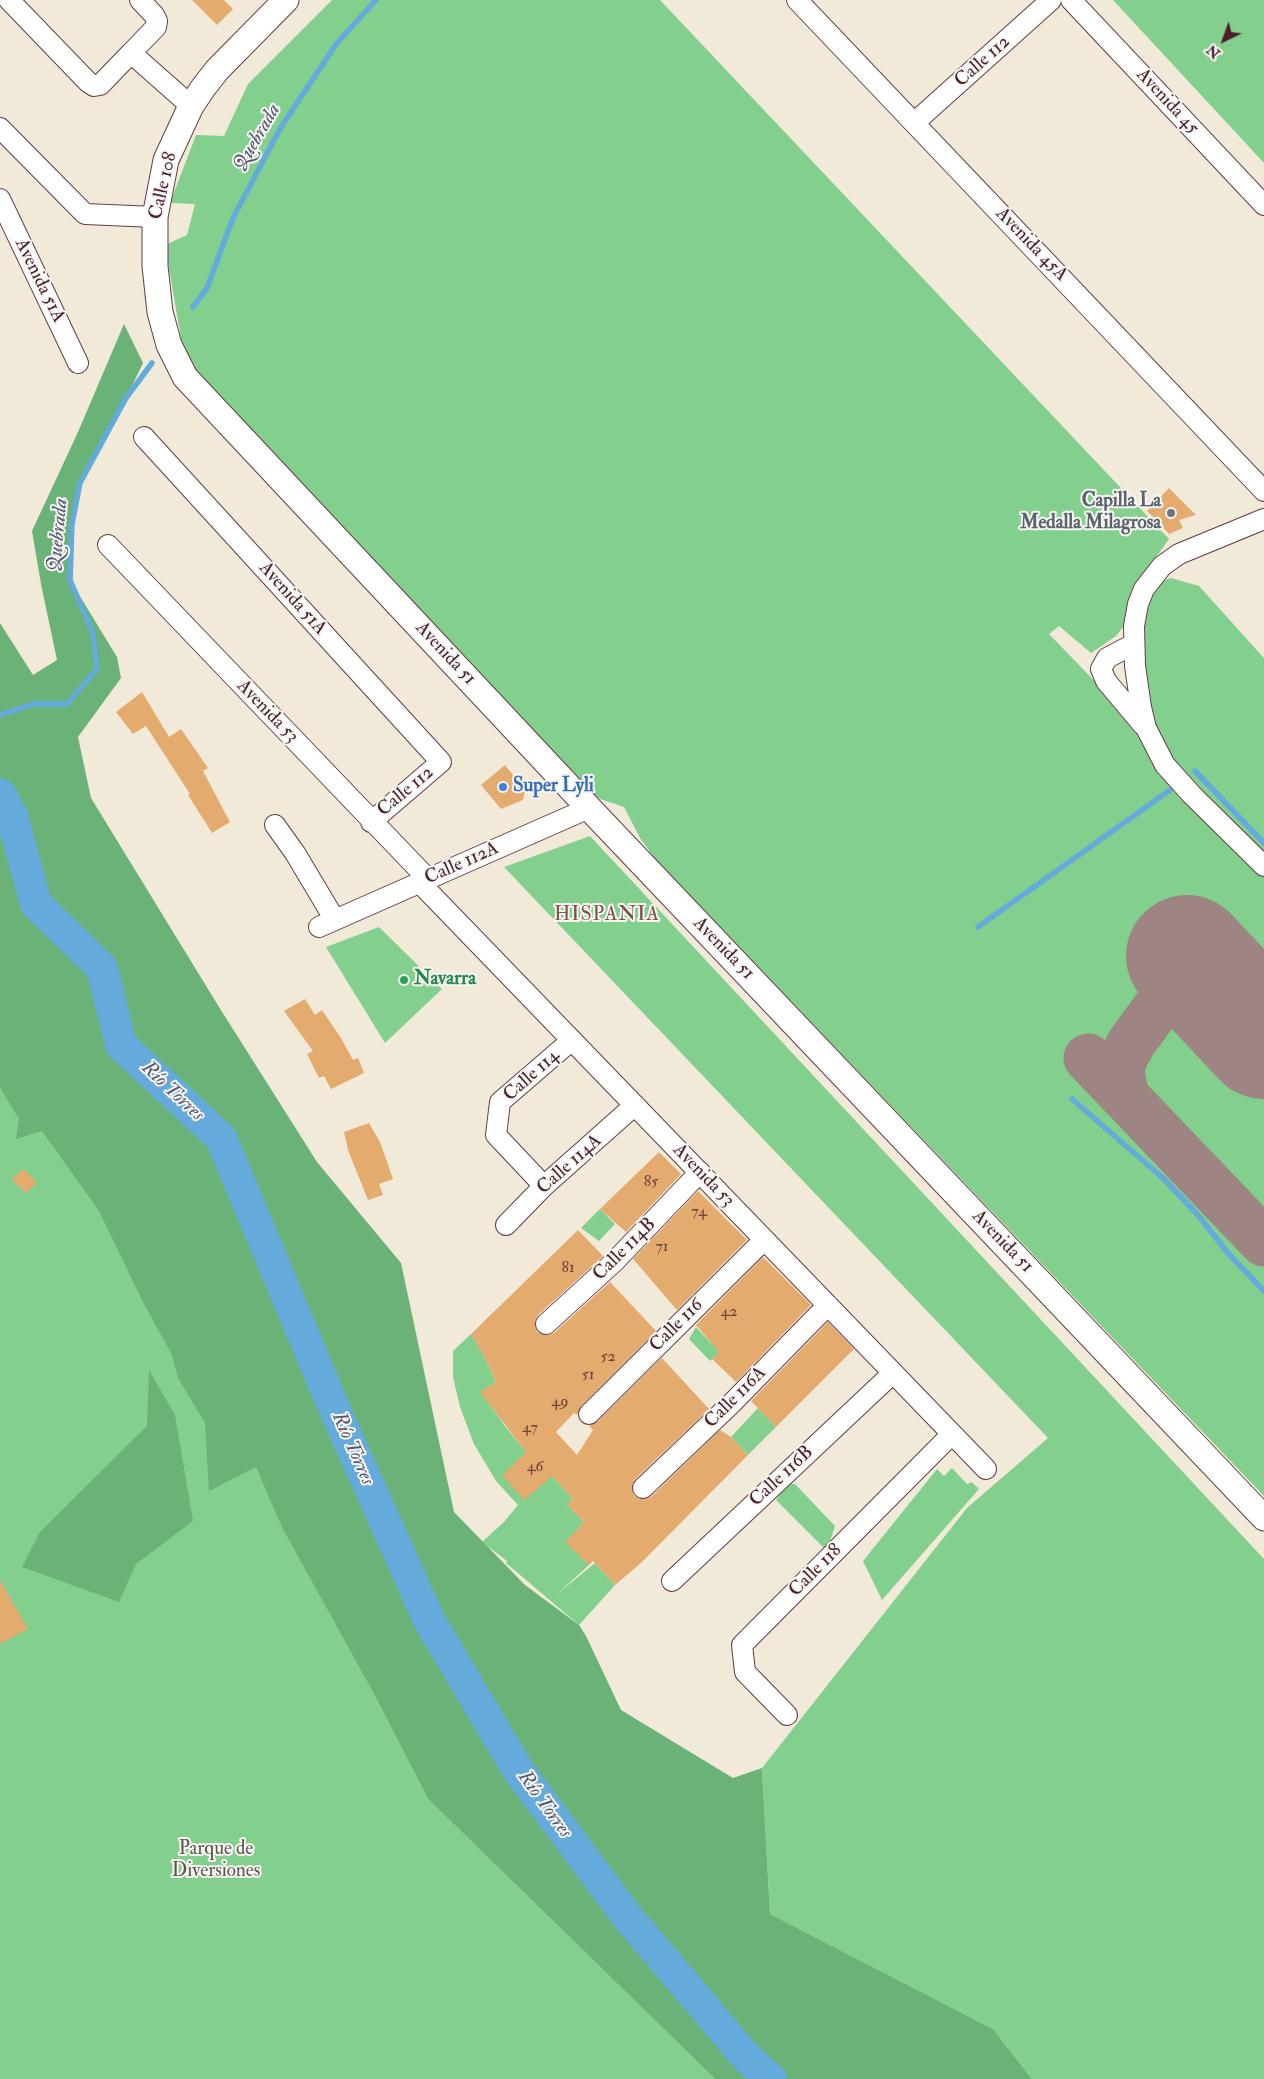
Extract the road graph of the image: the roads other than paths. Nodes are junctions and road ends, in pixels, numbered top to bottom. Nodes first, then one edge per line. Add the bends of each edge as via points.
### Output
1 (9, 0) edge
2 (140, 0) edge
3 (286, 0) edge
4 (797, 0) edge
5 (1051, 0) edge
6 (1071, 0) edge
7 (131, 53) junction
8 (191, 106) junction
9 (914, 123) junction
10 (0, 128) edge
11 (0, 200) edge
12 (1264, 205) edge
13 (154, 217) junction
14 (78, 363) dead end
15 (185, 377) joint
16 (144, 437) dead end
17 (1264, 491) edge
18 (1264, 519) edge
19 (108, 545) dead end
20 (1134, 644) junction
21 (1146, 728) junction
22 (441, 762) joint
23 (589, 808) junction
24 (371, 822) junction
25 (275, 825) dead end
26 (1264, 866) edge
27 (424, 881) junction
28 (572, 1040) junction
29 (635, 1105) junction
30 (700, 1172) junction
31 (544, 1186) junction
32 (506, 1225) dead end
33 (764, 1240) junction
34 (828, 1305) junction
35 (546, 1324) dead end
36 (893, 1372) junction
37 (589, 1414) dead end
38 (952, 1434) junction
39 (986, 1470) dead end
40 (643, 1488) dead end
41 (1264, 1518) edge
42 (672, 1581) dead end
43 (787, 1715) dead end

1 - 7 street via 94,86 100,85
2 - 7 street via 157,22
3 - 8 main road, Calle 108 via 216,70
4 - 9 street, Avenida 45A
5 - 9 street, Calle 112
6 - 12 street, Avenida 45
7 - 8 street
8 - 13 main road, Calle 108 via 166,160
9 - 17 street, Avenida 45A
10 - 13 street via 85,214
11 - 14 street, Avenida 51A
13 - 15 main road, Calle 108 via 160,312 169,345
15 - 23 main road, Avenida 51
16 - 22 street, Avenida 51A
18 - 20 street via 1178,554 1162,566 1144,588 1138,604
19 - 24 street, Avenida 53
20 - 21 street
20 - 21 street via 1107,658 1101,669 1106,681
21 - 26 street via 1165,765
22 - 24 street, Calle 112
23 - 27 street, Calle 112A
23 - 41 main road, Avenida 51
24 - 27 street, Avenida 53
25 - 27 street, Calle 112A via 295,853 327,924
27 - 28 street, Avenida 53
28 - 29 street, Avenida 53
28 - 31 street, Calle 114 via 500,1102 496,1135
29 - 30 street, Avenida 53
29 - 31 street, Calle 114A
30 - 33 street, Avenida 53
30 - 35 street, Calle 114B via 615,1261
31 - 32 street, Calle 114A
33 - 34 street, Avenida 53
33 - 37 street, Calle 116
34 - 36 street, Avenida 53
34 - 40 street, Calle 116A
36 - 38 street, Avenida 53
36 - 42 street, Calle 116B
38 - 39 street, Avenida 53
38 - 43 street, Calle 118 via 742,1645 745,1672

